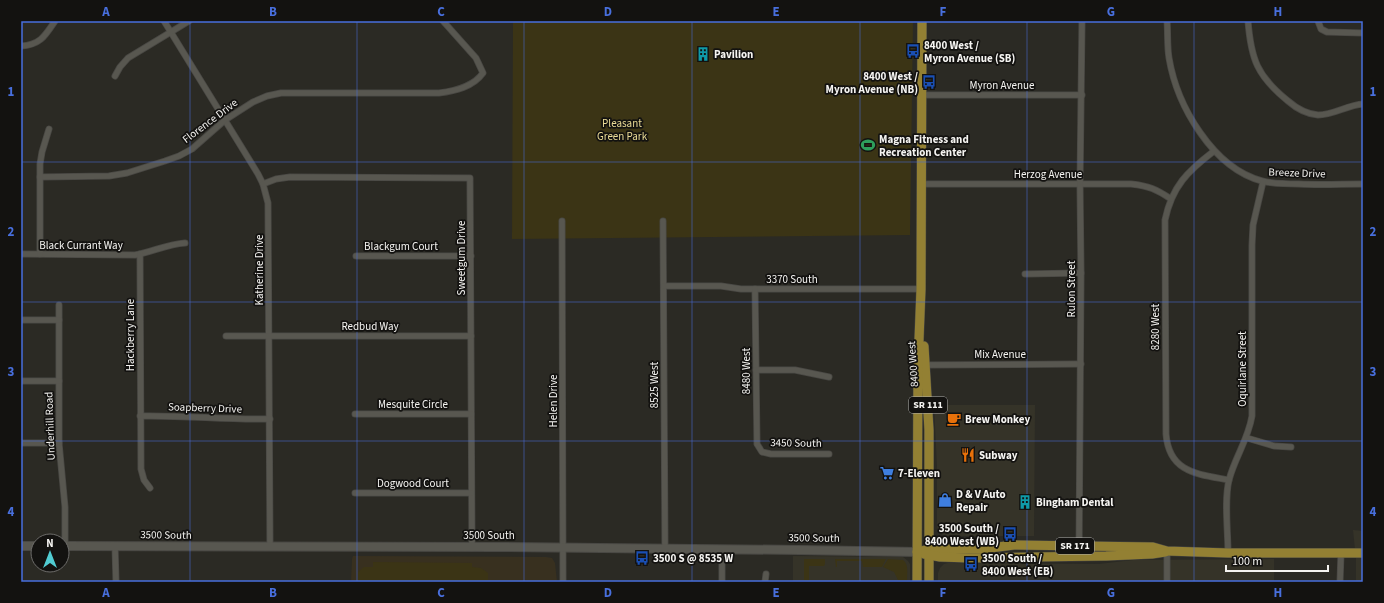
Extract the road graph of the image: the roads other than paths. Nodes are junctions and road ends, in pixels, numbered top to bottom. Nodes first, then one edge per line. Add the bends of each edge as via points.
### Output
1 (55, 21) edge
2 (164, 21) edge
3 (189, 21) edge
4 (443, 21) edge
5 (922, 21) edge
6 (1082, 21) edge
7 (1167, 21) edge
8 (1248, 21) edge
9 (1318, 21) edge
10 (171, 32) junction
11 (1363, 33) edge
12 (21, 46) edge
13 (115, 76) dead end
14 (922, 95) junction
15 (1082, 95) junction
16 (1363, 104) edge
17 (225, 120) junction
18 (49, 129) dead end
19 (1214, 151) junction
20 (40, 177) junction
21 (1262, 182) junction
22 (263, 184) junction
23 (922, 184) junction
24 (1080, 184) junction
25 (1363, 184) edge
26 (1170, 199) junction
27 (562, 221) dead end
28 (662, 221) dead end
29 (185, 243) dead end
30 (21, 254) edge
31 (40, 254) junction
32 (140, 254) junction
33 (356, 256) dead end
34 (471, 256) junction
35 (1081, 273) junction
36 (1025, 274) dead end
37 (664, 286) junction
38 (755, 289) junction
39 (922, 289) junction
40 (59, 305) dead end
41 (21, 320) edge
42 (59, 320) junction
43 (226, 336) dead end
44 (269, 336) junction
45 (471, 336) junction
46 (1081, 364) junction
47 (922, 365) junction
48 (756, 370) junction
49 (829, 377) dead end
50 (21, 381) edge
51 (59, 381) junction
52 (355, 414) dead end
53 (471, 414) junction
54 (140, 416) junction
55 (270, 419) junction
56 (1247, 438) junction
57 (21, 443) edge
58 (59, 443) junction
59 (1291, 447) dead end
60 (762, 452) joint
61 (829, 454) dead end
62 (1229, 480) junction
63 (150, 488) dead end
64 (355, 493) dead end
65 (471, 493) junction
66 (64, 533) edge
67 (70, 546) edge
68 (115, 546) junction
69 (1080, 546) junction
70 (270, 547) junction
71 (472, 548) junction
72 (562, 548) junction
73 (664, 549) junction
74 (722, 549) junction
75 (1167, 551) junction
76 (917, 552) junction
77 (929, 552) junction
78 (1228, 553) junction
79 (1341, 553) junction
80 (1363, 553) edge
81 (1080, 556) junction
82 (766, 574) dead end
83 (116, 582) edge
84 (562, 582) edge
85 (722, 582) edge
86 (766, 582) edge
87 (917, 582) edge
88 (929, 582) edge
89 (1167, 582) edge
90 (1340, 582) edge

1 - 12 street via 38,42
2 - 10 street, Katherine Drive
3 - 10 street
4 - 17 street, Florence Drive via 476,58 483,73 478,79 461,88 439,93 281,93 253,102
5 - 14 main road, 8400 West / SR 111
6 - 15 street, Rulon Street
7 - 19 street, Breeze Drive via 1169,58 1175,82 1183,103
8 - 16 street via 1255,62 1275,90 1290,102 1306,112 1320,115
9 - 11 street via 1321,29 1327,32
10 - 13 street via 128,58
10 - 17 street, Katherine Drive
14 - 15 street, Myron Avenue
14 - 23 main road, 8400 West / SR 111
15 - 24 street, Rulon Street
17 - 20 street, Florence Drive via 192,149 179,156 127,173 90,177
17 - 22 street, Katherine Drive
18 - 20 street via 42,152
19 - 21 street, Breeze Drive via 1231,166
19 - 26 street, 8280 West via 1184,177
20 - 31 street
21 - 25 street, Breeze Drive
21 - 56 street, Oquirlane Street via 1253,232 1252,409
22 - 34 street, Sweetgum Drive via 290,177 470,178
22 - 44 street, Katherine Drive via 269,210
23 - 24 street, Herzog Avenue
23 - 39 main road, 8400 West / SR 111
24 - 26 street, Herzog Avenue via 1148,186
24 - 35 street, Rulon Street
26 - 62 street, 8280 West via 1165,220 1166,443 1174,460 1182,467 1192,472
27 - 72 street, Helen Drive
28 - 37 street, 8525 West
29 - 32 street, Black Currant Way
30 - 31 street, Black Currant Way
31 - 32 street, Black Currant Way
32 - 54 street, Hackberry Lane
33 - 34 street, Blackgum Court
34 - 45 street, Sweetgum Drive
35 - 36 street
35 - 46 street, Rulon Street
37 - 38 street, 3370 South
37 - 73 street, 8525 West
38 - 39 street, 3370 South
38 - 48 street, 8480 West
39 - 47 main road, 8400 West / SR 111
40 - 42 street, Underhill Road
41 - 42 street
42 - 51 street, Underhill Road
43 - 44 street, Redbud Way
44 - 45 street, Redbud Way
44 - 55 street, Katherine Drive
45 - 53 street, Sweetgum Drive
46 - 47 street, Mix Avenue
46 - 69 street, Rulon Street
47 - 76 main road, 8400 West / SR 111
47 - 77 main road, 8400 West / SR 111 via 929,444
48 - 49 street via 795,370
48 - 60 street, 8480 West via 756,440
50 - 51 street
51 - 58 street, Underhill Road
52 - 53 street, Mesquite Circle
53 - 65 street, Sweetgum Drive
54 - 55 street, Soapberry Drive
54 - 63 street, Hackberry Lane via 141,469
55 - 70 street, Katherine Drive
56 - 59 street via 1274,446
56 - 62 street, Oquirlane Street
57 - 58 street
58 - 66 street, Underhill Road via 65,507
60 - 61 street, 3450 South
62 - 78 street, Oquirlane Street
64 - 65 street, Dogwood Court
65 - 71 street, Sweetgum Drive
67 - 68 street, 3500 South
68 - 70 street, 3500 South
68 - 83 street
69 - 75 main road, 3500 South / SR 171 via 1153,548
69 - 77 main road, 3500 South / SR 171 via 1014,545
69 - 81 street, Rulon Street
70 - 71 street, 3500 South
71 - 72 street, 3500 South
72 - 73 street, 3500 South
72 - 84 street, Helen Drive
73 - 74 street, 3500 South
74 - 76 street, 3500 South
74 - 85 street
75 - 78 main road, 3500 South / SR 171
75 - 81 main road, 3500 South / SR 171 via 1152,554
75 - 89 street
76 - 77 main road, 3500 South / SR 171
76 - 87 main road, 8400 West / SR 111
77 - 81 main road, 3500 South / SR 171 via 969,558
77 - 88 main road, 8400 West / SR 111
78 - 79 main road, 3500 South / SR 171
79 - 80 main road, 3500 South / SR 171
79 - 90 street
82 - 86 street

